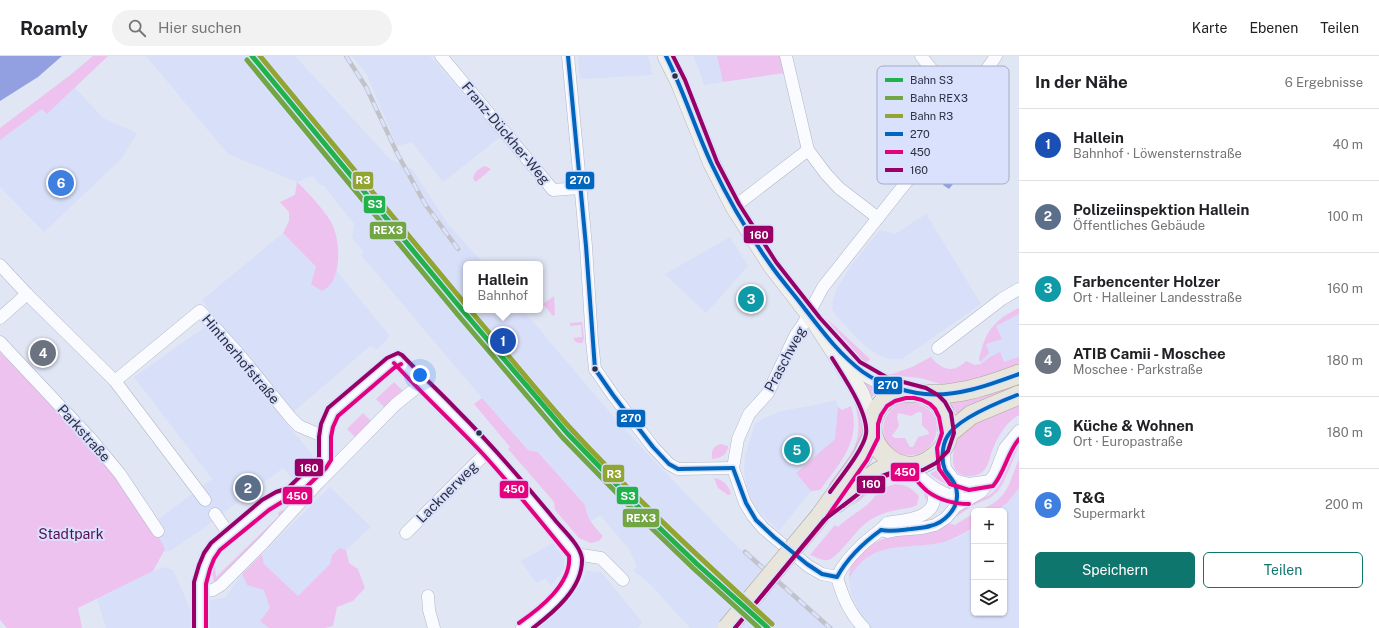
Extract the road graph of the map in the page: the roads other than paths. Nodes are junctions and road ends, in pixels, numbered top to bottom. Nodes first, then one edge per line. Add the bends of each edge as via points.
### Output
1 (441, 56) edge
2 (568, 56) edge
3 (666, 56) edge
4 (786, 56) edge
5 (921, 56) edge
6 (996, 56) edge
7 (929, 66) edge
8 (989, 66) edge
9 (808, 150) junction
10 (905, 184) edge
11 (580, 188) junction
12 (734, 207) junction
13 (878, 218) junction
14 (0, 265) edge
15 (1019, 289) edge
16 (27, 294) junction
17 (0, 318) edge
18 (812, 318) junction
19 (0, 342) edge
20 (938, 348) dead end
21 (1019, 374) edge
22 (115, 381) junction
23 (421, 384) junction
24 (920, 393) junction
25 (1019, 395) edge
26 (872, 429) junction
27 (1019, 431) edge
28 (325, 437) junction
29 (945, 441) junction
30 (488, 451) junction
31 (904, 465) junction
32 (733, 468) junction
33 (954, 480) junction
34 (990, 482) junction
35 (933, 488) junction
36 (302, 492) junction
37 (205, 500) dead end
38 (961, 501) junction
39 (215, 514) dead end
40 (820, 516) junction
41 (881, 530) junction
42 (158, 531) dead end
43 (406, 533) dead end
44 (229, 534) junction
45 (575, 554) junction
46 (837, 577) junction
47 (623, 580) dead end
48 (199, 592) junction
49 (428, 596) dead end
50 (200, 628) edge
51 (434, 628) edge
52 (522, 628) edge
53 (727, 628) edge
54 (864, 628) edge

1 - 11 street, Franz-Dückher-Weg via 553,190
2 - 11 street
3 - 12 main road via 680,82 712,164
4 - 9 street
5 - 7 street
6 - 8 street, Praschweg
9 - 12 street
9 - 13 street via 839,188
10 - 13 street, Praschweg
11 - 32 street via 595,369 653,447 669,464 678,469
12 - 18 main road via 771,265
13 - 18 street, Praschweg via 823,287
14 - 16 street
15 - 20 street
16 - 17 street
16 - 22 street
18 - 24 main road via 856,366 886,384
18 - 26 main road via 861,394
18 - 32 street, Praschweg via 795,336 768,393 749,414 738,439
19 - 42 street, Parkstraße via 91,439 120,474
21 - 24 main road via 959,392
22 - 28 street, Hintnerhofstraße via 200,311 291,418 300,426
22 - 37 street
23 - 28 street via 398,359 333,412
23 - 30 street via 452,412
23 - 36 street via 396,404 318,483
24 - 26 main road via 905,392 892,395 876,412
24 - 29 main road via 940,405 945,415
25 - 29 main road via 971,415
26 - 31 main road via 878,449 888,458
26 - 40 main road via 862,457
27 - 34 street via 1005,448
28 - 36 street via 325,459
29 - 31 main road via 933,458 921,464
29 - 33 street via 945,468
30 - 43 street, Lacknerweg
30 - 45 street
31 - 35 street
31 - 40 main road via 880,471
32 - 46 street, Praschweg via 745,503 763,528 808,566 822,574
33 - 34 street via 969,484
33 - 38 street
34 - 38 street via 981,492
35 - 38 street
35 - 41 street via 934,500 930,509 912,519 887,523
36 - 44 street via 279,496
36 - 48 street via 263,543 221,585 213,590
38 - 41 street via 946,518 935,525 888,532
39 - 44 street
40 - 53 main road, bridge
41 - 46 street via 843,565
44 - 48 street via 209,556
45 - 47 street via 601,558
45 - 52 street via 576,563 570,580 548,607
46 - 54 street via 848,608
48 - 50 street
49 - 51 street

